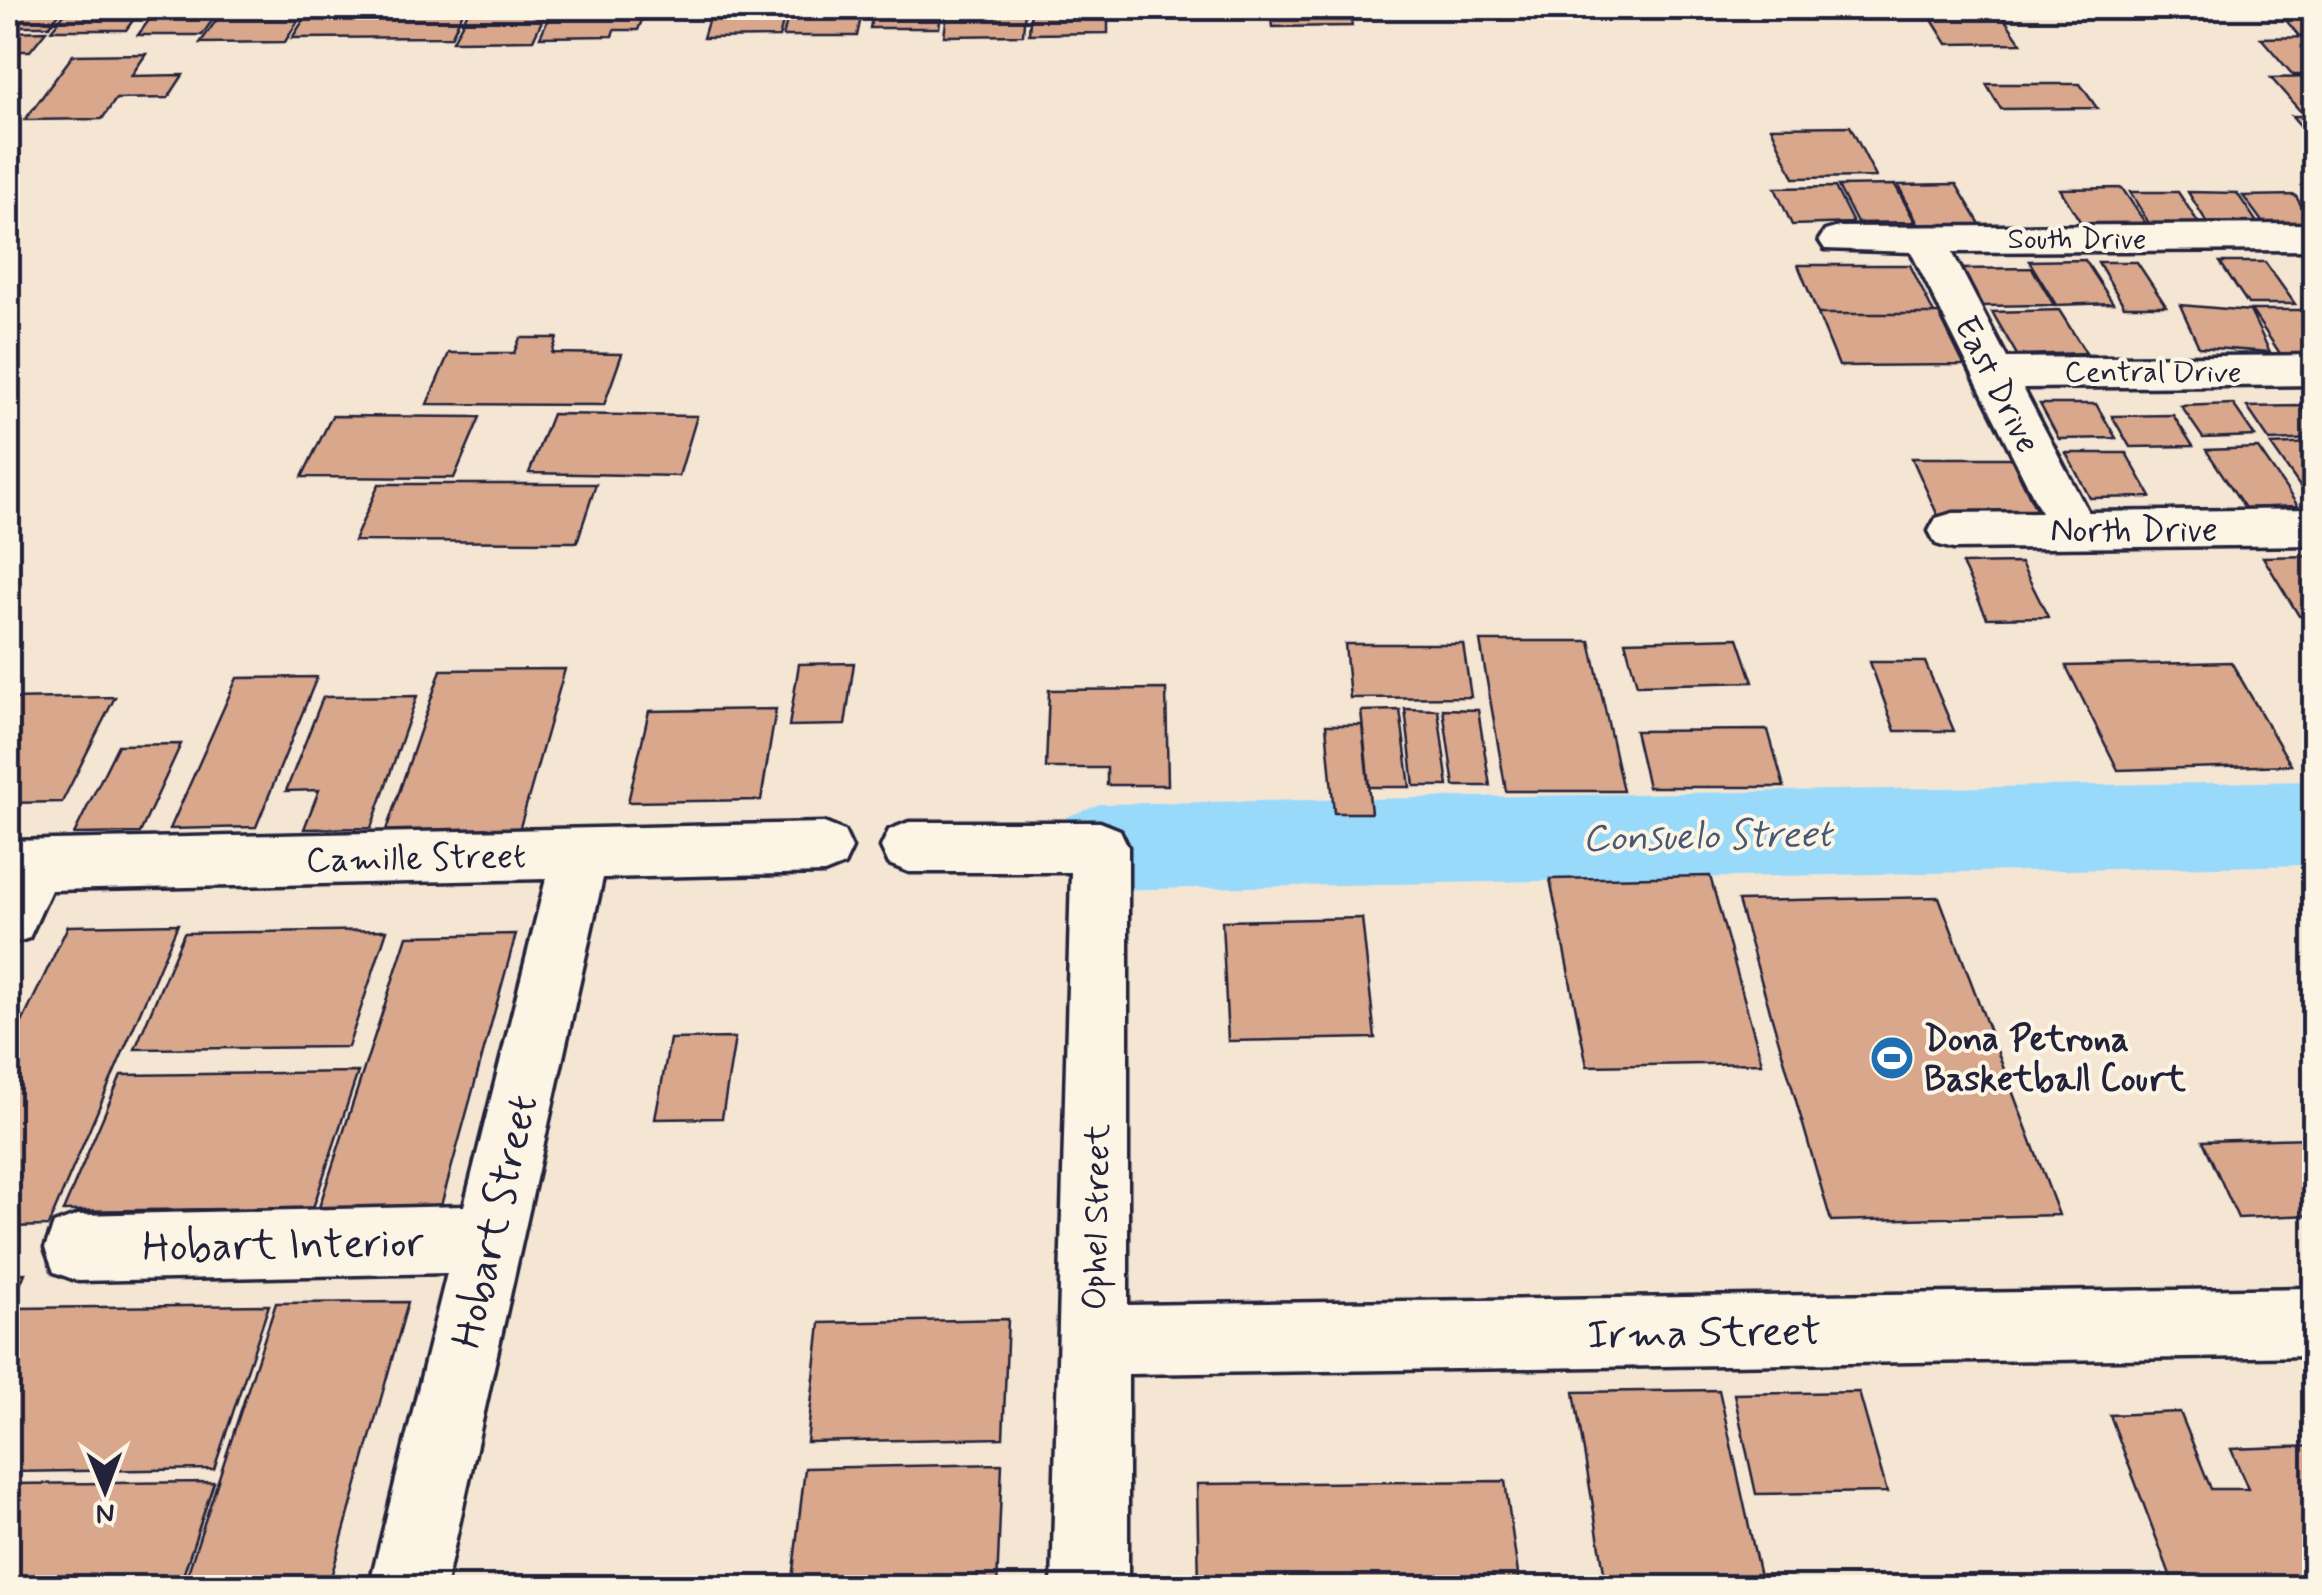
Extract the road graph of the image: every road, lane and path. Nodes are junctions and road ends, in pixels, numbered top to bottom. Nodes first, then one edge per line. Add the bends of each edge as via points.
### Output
1 (2300, 237) edge
2 (1924, 239) junction
3 (1838, 240) dead end
4 (2314, 274) edge
5 (2314, 370) edge
6 (1992, 372) junction
7 (2314, 527) edge
8 (2073, 528) junction
9 (1953, 531) dead end
10 (909, 847) dead end
11 (824, 848) dead end
12 (580, 854) junction
13 (21, 866) edge
14 (8, 919) edge
15 (489, 1239) junction
16 (78, 1248) dead end
17 (2314, 1322) edge
18 (1093, 1340) junction
19 (407, 1588) edge
20 (1090, 1588) edge

1 - 2 street, South Drive
1 - 4 street
2 - 3 street, South Drive
2 - 6 street, East Drive
5 - 6 street, Central Drive
6 - 8 street, East Drive
7 - 8 street, North Drive
8 - 9 street, North Drive
10 - 18 street, Ophel Street via 1100,847
11 - 12 street, Camille Street
12 - 13 street, Camille Street
12 - 15 street, Hobart Street
13 - 14 street
15 - 16 street, Hobart Interior
15 - 19 street, Hobart Street
17 - 18 street, Irma Street
18 - 20 street, Ophel Street

